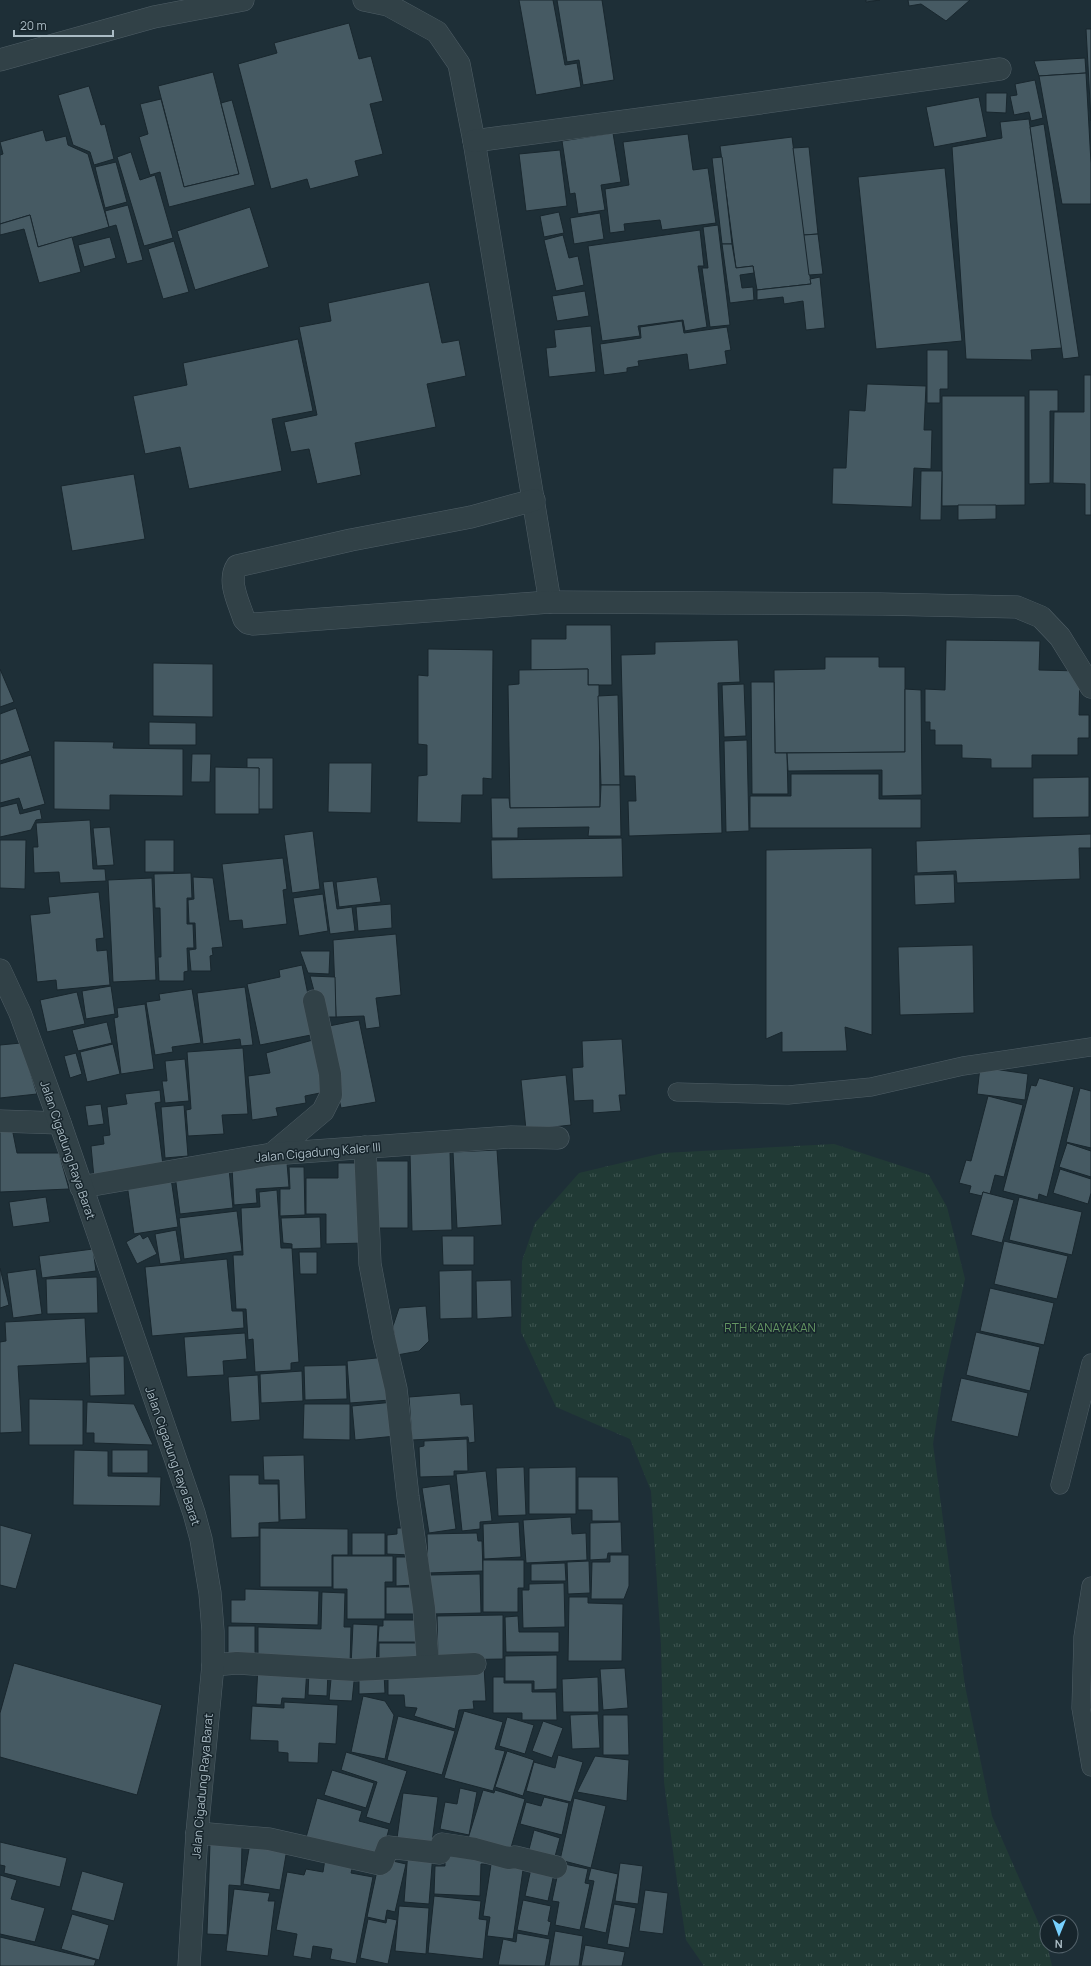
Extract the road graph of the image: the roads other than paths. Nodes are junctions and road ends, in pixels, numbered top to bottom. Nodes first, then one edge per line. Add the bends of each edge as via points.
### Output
1 (243, 0) edge
2 (364, 0) edge
3 (0, 60) edge
4 (1000, 69) dead end
5 (474, 140) junction
6 (534, 500) junction
7 (550, 602) junction
8 (1091, 687) edge
9 (0, 970) edge
10 (314, 1001) dead end
11 (1091, 1047) edge
12 (677, 1092) dead end
13 (0, 1121) edge
14 (60, 1124) junction
15 (558, 1138) dead end
16 (365, 1147) junction
17 (272, 1154) junction
18 (81, 1187) junction
19 (1091, 1363) edge
20 (1060, 1485) dead end
21 (1091, 1586) edge
22 (475, 1664) dead end
23 (213, 1665) junction
24 (428, 1666) junction
25 (1091, 1767) edge
26 (197, 1833) junction
27 (556, 1867) dead end
28 (190, 1966) edge

1 - 3 street via 154,17
2 - 5 street via 388,6 437,32 458,64
4 - 5 street
5 - 6 street
6 - 7 street
6 - 7 street via 471,517 351,540 237,566 232,579 244,619 253,624
7 - 8 street via 1017,606 1041,617 1060,637
9 - 14 street, Jalan Cigadung Raya Barat via 20,1013
10 - 17 street via 330,1074 331,1095 323,1110
11 - 12 lane via 963,1066 871,1087 788,1095
13 - 14 street
14 - 18 street, Jalan Cigadung Raya Barat
15 - 16 street, Jalan Cigadung Kaler III via 512,1137
16 - 17 street, Jalan Cigadung Kaler III
16 - 24 street via 370,1264 396,1389 424,1608
17 - 18 street, Jalan Cigadung Kaler III
18 - 23 street, Jalan Cigadung Raya Barat via 194,1513 201,1539 210,1601
19 - 20 lane
21 - 25 lane via 1083,1637 1081,1708
22 - 24 street
23 - 24 street via 237,1663 355,1670
23 - 26 street, Jalan Cigadung Raya Barat
26 - 27 street via 269,1839 380,1864 388,1847 440,1853 442,1844
26 - 28 street, Jalan Cigadung Raya Barat

